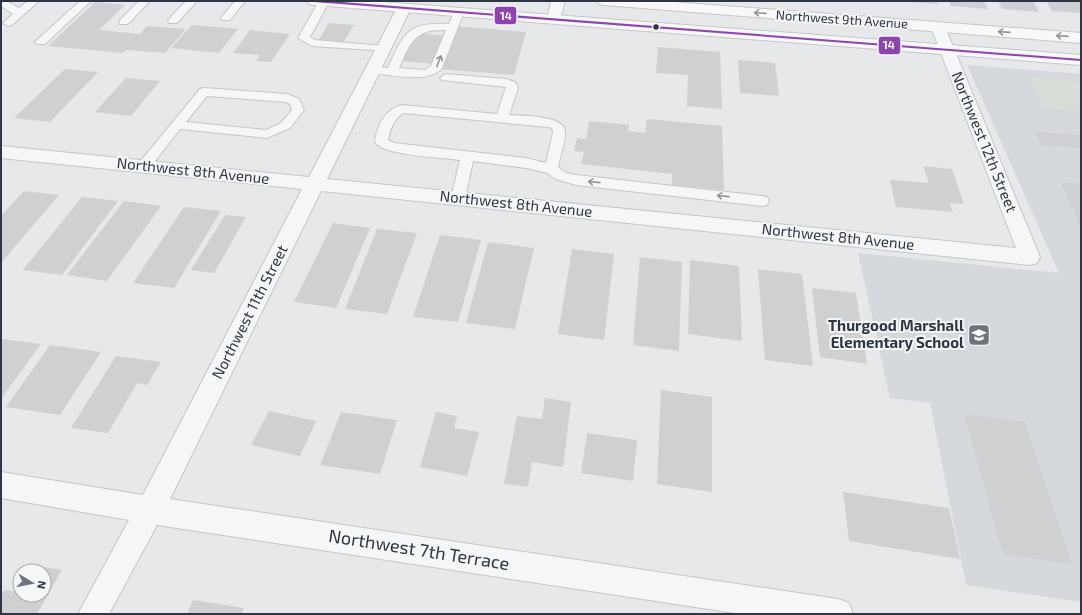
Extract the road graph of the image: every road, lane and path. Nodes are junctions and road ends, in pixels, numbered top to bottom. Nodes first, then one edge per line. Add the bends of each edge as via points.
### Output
1 (34, 1) edge
2 (86, 1) edge
3 (145, 1) edge
4 (192, 1) edge
5 (240, 1) edge
6 (319, 1) edge
7 (558, 1) edge
8 (604, 1) edge
9 (352, 2) edge
10 (3, 8) edge
11 (404, 8) junction
12 (459, 12) junction
13 (19, 13) junction
14 (226, 18) dead end
15 (554, 19) junction
16 (4, 20) edge
17 (173, 21) dead end
18 (124, 22) dead end
19 (938, 26) junction
20 (452, 27) junction
21 (409, 36) junction
22 (1081, 38) edge
23 (42, 42) dead end
24 (387, 42) junction
25 (947, 50) junction
26 (1081, 60) edge
27 (383, 71) junction
28 (446, 78) dead end
29 (502, 118) junction
30 (177, 125) junction
31 (1, 152) edge
32 (467, 156) junction
33 (144, 166) junction
34 (551, 169) junction
35 (315, 184) junction
36 (458, 198) junction
37 (762, 201) dead end
38 (1030, 257) joint
39 (1, 484) edge
40 (150, 510) junction
41 (93, 614) edge
42 (838, 614) edge

1 - 13 lane
2 - 23 lane
3 - 18 lane
4 - 17 lane
5 - 14 lane
6 - 9 main road, Northwest 9th Avenue
6 - 24 lane via 304,38 312,43
7 - 15 street
19 -> 8 main road, Northwest 9th Avenue
9 - 11 main road, Northwest 9th Avenue
10 - 13 lane
11 - 12 main road, Northwest 9th Avenue
11 - 24 street, Northwest 11th Street
12 - 15 main road, Northwest 9th Avenue
12 - 20 lane
13 - 16 lane
15 - 25 main road, Northwest 9th Avenue
22 -> 19 main road, Northwest 9th Avenue
19 - 25 street, Northwest 12th Street
20 - 21 lane via 426,27
27 -> 20 lane via 426,74 431,72 436,68
21 - 24 lane
21 - 27 lane
24 - 27 street, Northwest 11th Street
25 - 26 main road, Northwest 9th Avenue
25 - 38 street, Northwest 12th Street
27 - 35 street, Northwest 11th Street
28 - 29 lane via 512,85
29 - 32 lane via 402,109 393,113 382,136 381,142 391,147
29 - 34 lane via 558,126
30 - 30 lane via 204,92 287,98 295,102 298,110 290,122 280,130 267,134
30 - 33 lane
31 - 33 street, Northwest 8th Avenue
32 - 34 lane via 526,163
32 - 36 lane
33 - 35 street, Northwest 8th Avenue
37 -> 34 lane via 576,180 561,176
35 - 36 street, Northwest 8th Avenue
35 - 40 street, Northwest 11th Street
36 - 38 street, Northwest 8th Avenue
39 - 40 street, Northwest 7th Terrace
40 - 41 street, Northwest 11th Street
40 - 42 street, Northwest 7th Terrace

